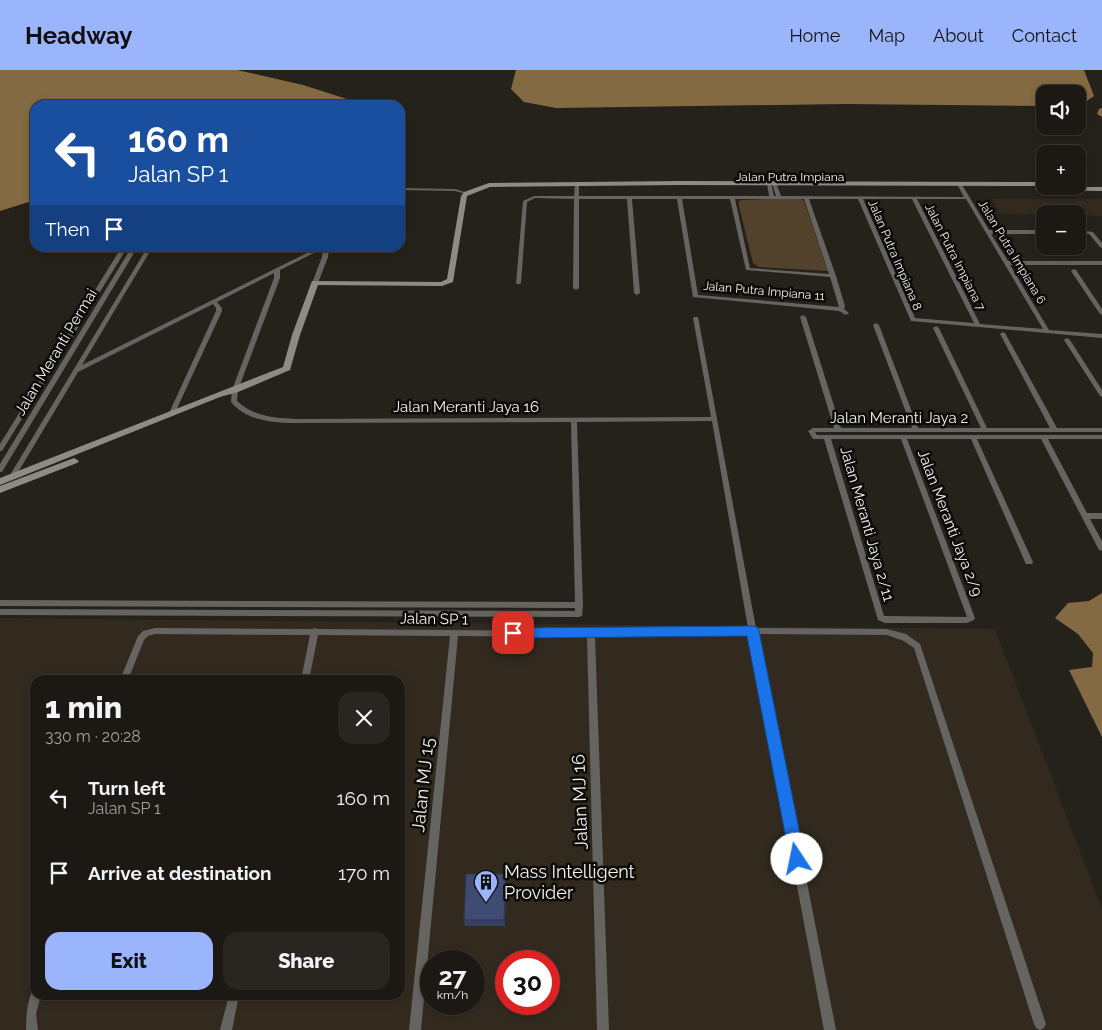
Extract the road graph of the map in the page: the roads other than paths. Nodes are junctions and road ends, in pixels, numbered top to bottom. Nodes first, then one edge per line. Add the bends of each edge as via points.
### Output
1 (1036, 184) edge
2 (1086, 184) edge
3 (1102, 184) edge
4 (577, 185) junction
5 (772, 186) junction
6 (961, 186) junction
7 (478, 189) junction
8 (1102, 189) edge
9 (405, 190) edge
10 (466, 193) junction
11 (577, 197) junction
12 (629, 197) junction
13 (679, 197) junction
14 (732, 198) junction
15 (772, 198) junction
16 (778, 198) junction
17 (806, 198) junction
18 (860, 198) junction
19 (914, 198) junction
20 (968, 198) junction
21 (988, 232) junction
22 (1036, 232) edge
23 (1086, 233) edge
24 (1102, 246) edge
25 (122, 252) edge
26 (132, 252) edge
27 (147, 252) edge
28 (312, 252) edge
29 (326, 252) edge
30 (1007, 263) junction
31 (1102, 263) edge
32 (277, 270) junction
33 (1074, 272) dead end
34 (832, 276) junction
35 (315, 283) junction
36 (518, 283) dead end
37 (576, 288) dead end
38 (636, 293) dead end
39 (214, 302) junction
40 (841, 309) junction
41 (1102, 313) edge
42 (846, 314) dead end
43 (803, 317) dead end
44 (696, 318) dead end
45 (978, 326) junction
46 (876, 328) dead end
47 (936, 328) dead end
48 (1047, 331) junction
49 (1003, 334) dead end
50 (1102, 336) edge
51 (1067, 340) dead end
52 (75, 372) junction
53 (235, 390) junction
54 (1102, 395) edge
55 (172, 413) junction
56 (714, 419) junction
57 (574, 421) junction
58 (838, 430) junction
59 (916, 430) junction
60 (985, 430) junction
61 (1055, 430) junction
62 (1102, 430) edge
63 (1022, 434) junction
64 (827, 437) junction
65 (903, 437) junction
66 (973, 437) junction
67 (1043, 437) junction
68 (1102, 438) edge
69 (0, 449) edge
70 (0, 470) edge
71 (12, 477) junction
72 (0, 482) edge
73 (0, 490) edge
74 (1085, 516) junction
75 (1102, 516) edge
76 (1102, 548) edge
77 (1029, 562) dead end
78 (0, 603) edge
79 (579, 609) junction
80 (0, 612) edge
81 (971, 618) joint
82 (315, 631) junction
83 (753, 631) junction
84 (454, 633) junction
85 (591, 634) junction
86 (126, 675) edge
87 (305, 675) edge
88 (35, 1000) edge
89 (233, 1000) edge
90 (1040, 1024) dead end
91 (32, 1030) edge
92 (226, 1030) edge
93 (415, 1030) edge
94 (603, 1030) edge
95 (830, 1030) edge

1 - 6 street, Jalan Putra Impiana
2 - 3 street
4 - 5 street, Jalan Putra Impiana
4 - 7 street, Jalan Putra Impiana
4 - 7 street, Jalan Putra Impiana via 489,185
4 - 11 street
5 - 6 street, Jalan Putra Impiana
5 - 15 street
5 - 16 street
6 - 8 street, Jalan Putra Impiana
6 - 20 street, Jalan Putra Impiana 6
7 - 10 street, Jalan Putra Impiana
9 - 10 street
10 - 35 street via 450,280 447,282
11 - 12 street
11 - 36 street via 534,197 525,201
11 - 37 street
12 - 13 street
12 - 38 street
13 - 14 street
13 - 40 street, Jalan Putra Impiana 11 via 695,296
14 - 15 street
14 - 34 street via 748,269
15 - 16 street
16 - 17 street
17 - 18 street
17 - 34 street
18 - 19 street
18 - 45 street, Jalan Putra Impiana 8 via 913,320
19 - 20 street
19 - 45 street, Jalan Putra Impiana 7
20 - 21 street, Jalan Putra Impiana 6
21 - 22 street
21 - 30 street, Jalan Putra Impiana 6
23 - 24 street via 1091,233
25 - 69 street, Jalan Meranti Permai
26 - 70 street, Jalan Meranti Permai
27 - 52 street
28 - 32 street
29 - 35 street
30 - 31 street
30 - 48 street, Jalan Putra Impiana 6
32 - 39 street
32 - 53 street via 277,278
33 - 41 street
34 - 40 street
35 - 53 street via 287,368
39 - 52 street
39 - 55 street via 219,311
40 - 42 street
43 - 58 street
44 - 56 street
45 - 48 street
46 - 59 street
47 - 60 street
48 - 50 street
49 - 61 street
51 - 54 street
52 - 71 street
53 - 55 street
53 - 57 street, Jalan Meranti Jaya 16 via 234,402 241,410 267,419
53 - 73 street via 227,398
55 - 71 street
56 - 57 street, Jalan Meranti Jaya 16
56 - 83 street
57 - 79 street
58 - 59 street, Jalan Meranti Jaya 2
58 - 64 street, Jalan Meranti Jaya 2 via 811,431 812,436
59 - 60 street, Jalan Meranti Jaya 2
60 - 63 street, Jalan Meranti Jaya 2
61 - 62 street, Jalan Meranti Jaya 2
61 - 63 street, Jalan Meranti Jaya 2
63 - 66 street, Jalan Meranti Jaya 2
63 - 67 street, Jalan Meranti Jaya 2
64 - 65 street, Jalan Meranti Jaya 2
64 - 81 street, Jalan Meranti Jaya 2/11 via 881,618
65 - 66 street, Jalan Meranti Jaya 2
65 - 81 street, Jalan Meranti Jaya 2/9
66 - 77 street
67 - 68 street, Jalan Meranti Jaya 2
67 - 74 street
71 - 72 street
74 - 75 street
74 - 76 street
78 - 79 street
79 - 80 street
82 - 84 street, Jalan SP 1
82 - 86 street, Jalan SP 1 via 146,633
82 - 87 street
83 - 85 street, Jalan SP 1
83 - 90 street, Jalan SP 1 via 887,632 910,639 917,646
83 - 95 street
84 - 85 street, Jalan SP 1
84 - 93 street, Jalan MJ 15
85 - 94 street, Jalan MJ 16
88 - 91 street
89 - 92 street

